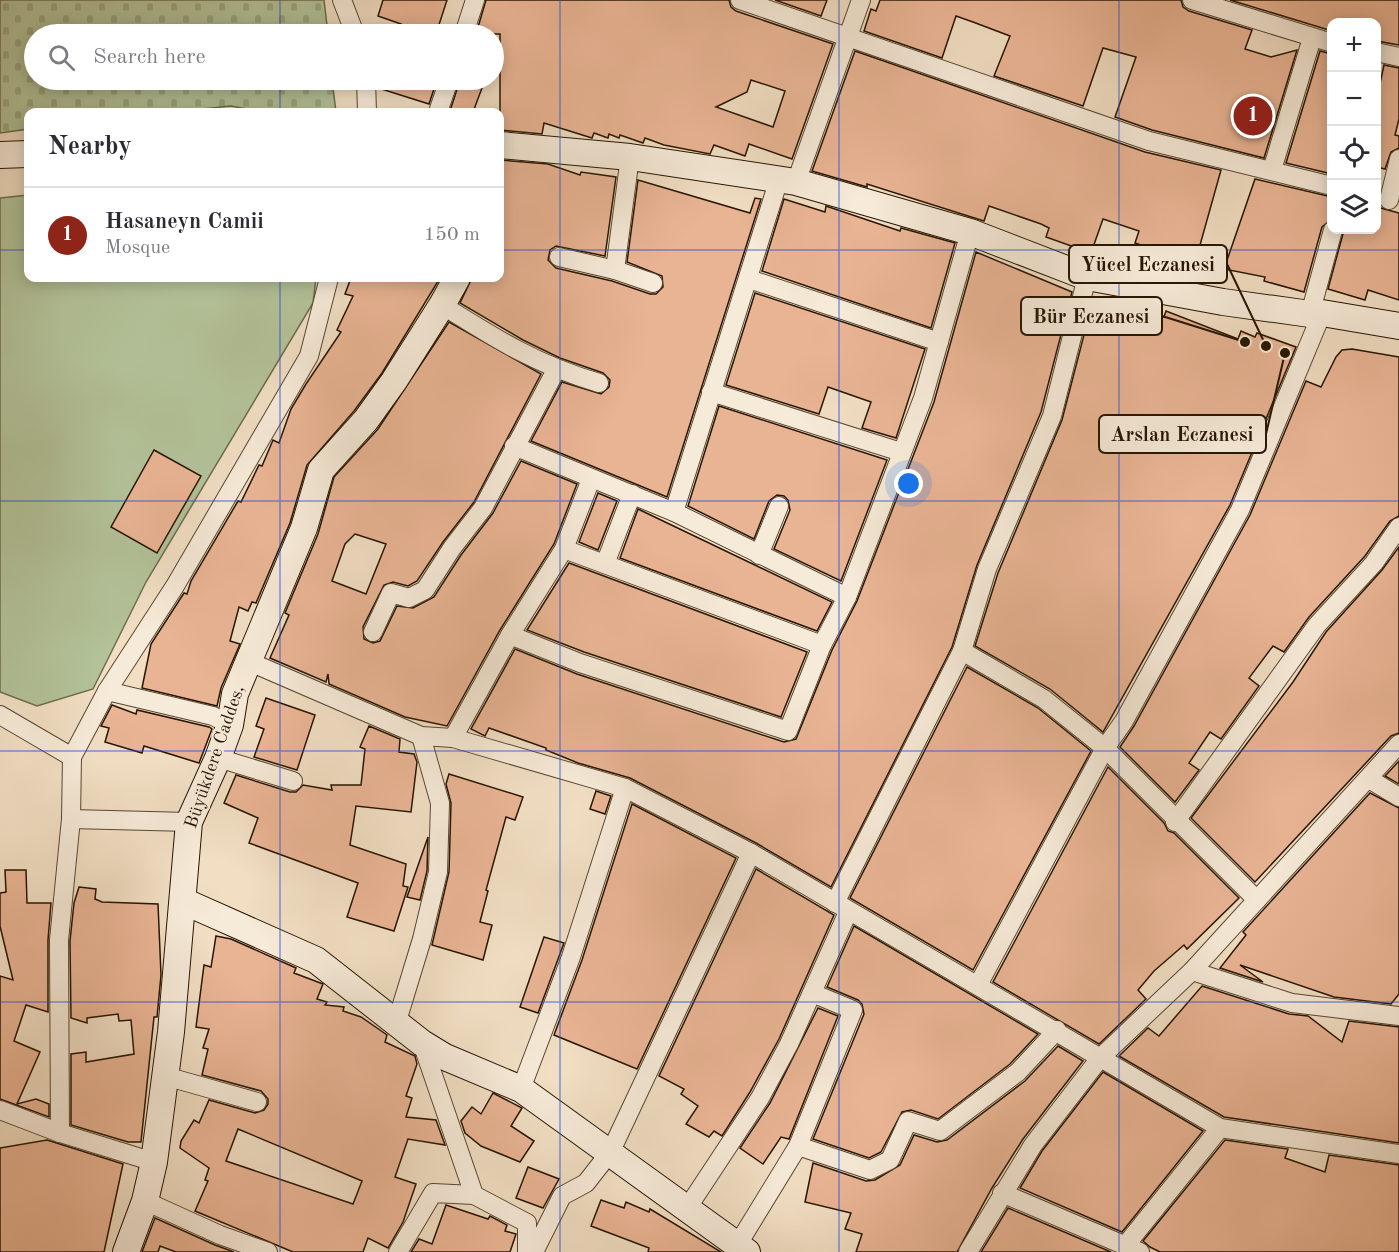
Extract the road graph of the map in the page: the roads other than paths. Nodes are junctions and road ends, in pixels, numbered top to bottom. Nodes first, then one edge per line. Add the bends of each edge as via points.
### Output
1 (342, 0) edge
2 (475, 0) edge
3 (740, 0) edge
4 (861, 0) edge
5 (1192, 0) edge
6 (350, 24) edge
7 (467, 24) edge
8 (850, 37) junction
9 (1311, 38) junction
10 (1327, 42) edge
11 (1381, 53) edge
12 (1399, 57) edge
13 (366, 90) edge
14 (446, 90) edge
15 (367, 108) edge
16 (439, 108) edge
17 (504, 145) edge
18 (24, 154) edge
19 (0, 155) edge
20 (630, 157) junction
21 (1399, 159) edge
22 (1272, 170) junction
23 (787, 181) junction
24 (1327, 185) edge
25 (1388, 200) edge
26 (970, 232) junction
27 (1332, 234) edge
28 (559, 257) dead end
29 (615, 270) junction
30 (1087, 277) junction
31 (749, 279) junction
32 (328, 282) edge
33 (455, 282) edge
34 (653, 283) dead end
35 (442, 305) junction
36 (1316, 314) junction
37 (1399, 326) edge
38 (939, 342) junction
39 (556, 370) junction
40 (599, 383) dead end
41 (711, 392) junction
42 (514, 446) junction
43 (901, 452) junction
44 (591, 478) junction
45 (632, 494) junction
46 (779, 506) dead end
47 (674, 512) junction
48 (1399, 527) edge
49 (564, 549) junction
50 (759, 555) junction
51 (605, 564) junction
52 (847, 597) junction
53 (373, 632) dead end
54 (510, 635) junction
55 (822, 645) junction
56 (962, 651) junction
57 (250, 662) junction
58 (107, 691) junction
59 (0, 715) edge
60 (230, 725) junction
61 (421, 736) junction
62 (453, 738) junction
63 (1399, 744) edge
64 (1105, 748) junction
65 (72, 757) junction
66 (218, 758) junction
67 (1369, 779) junction
68 (293, 782) dead end
69 (625, 788) junction
70 (1399, 797) edge
71 (71, 819) junction
72 (189, 822) junction
73 (1175, 822) junction
74 (751, 854) junction
75 (1257, 900) junction
76 (183, 901) junction
77 (841, 908) junction
78 (1192, 971) junction
79 (978, 985) junction
80 (812, 993) junction
81 (1399, 1016) edge
82 (397, 1021) junction
83 (1057, 1030) junction
84 (422, 1043) junction
85 (1100, 1058) junction
86 (165, 1076) junction
87 (521, 1089) junction
88 (257, 1102) dead end
89 (0, 1110) edge
90 (1220, 1128) junction
91 (60, 1133) junction
92 (798, 1146) junction
93 (611, 1151) junction
94 (1399, 1154) edge
95 (154, 1162) junction
96 (1002, 1192) junction
97 (474, 1195) junction
98 (145, 1201) junction
99 (688, 1207) junction
100 (743, 1248) edge
101 (1132, 1249) edge
102 (126, 1252) edge
103 (268, 1252) edge
104 (398, 1252) edge
105 (527, 1252) edge
106 (534, 1252) edge
107 (968, 1252) edge

1 - 6 street
2 - 7 street
3 - 8 street
4 - 8 street
5 - 9 street
8 - 22 street via 1149,141
8 - 23 street
9 - 10 street
9 - 22 street
11 - 12 street
13 - 15 street
14 - 16 street
17 - 20 street
18 - 19 street
20 - 23 street
20 - 29 street
21 - 25 street
22 - 24 street
23 - 26 street
23 - 31 street
26 - 30 street
26 - 38 street
27 - 36 street
28 - 29 street
29 - 34 street
30 - 36 street via 1222,302
30 - 56 street via 1052,417 987,569
31 - 38 street
31 - 41 street
32 - 58 street via 309,356 175,586
33 - 35 street, Büyükdere Caddes,
35 - 39 street via 506,345
35 - 57 street, Büyükdere Caddes, via 366,420 321,470 304,528
36 - 37 street
36 - 64 street via 1240,510 1124,721
38 - 43 street via 923,398
39 - 40 street
39 - 42 street
41 - 43 street
41 - 47 street
42 - 44 street
42 - 53 street via 483,508 425,590 410,598 391,593
43 - 52 street
44 - 45 street
44 - 49 street
45 - 47 street
45 - 51 street
46 - 50 street
47 - 50 street
48 - 73 street via 1374,563 1317,625
49 - 51 street
49 - 54 street
50 - 52 street
51 - 55 street
52 - 55 street
54 - 55 street via 580,663 788,730
54 - 62 street
56 - 64 street via 1044,699
56 - 77 street
57 - 60 street, Büyükdere Caddes, via 235,694
57 - 61 street
58 - 60 street via 213,716
58 - 65 street
59 - 65 street
60 - 66 street, Büyükdere Caddes,
61 - 62 street
61 - 82 street via 440,803 438,872
62 - 69 street
63 - 67 street
64 - 73 street
64 - 79 street
65 - 71 street
66 - 68 street
66 - 72 street, Büyükdere Caddes,
67 - 70 street
67 - 75 street
69 - 74 street
69 - 87 street via 571,957
71 - 72 street
71 - 91 street via 59,940
72 - 76 street, Büyükdere Caddes,
73 - 75 street
74 - 77 street
74 - 93 street
75 - 78 street
76 - 82 street via 316,960
76 - 86 street, Büyükdere Caddes,
77 - 79 street
77 - 80 street
78 - 81 street via 1292,1003
78 - 85 street
79 - 83 street
80 - 92 street via 853,1010
80 - 99 street via 760,1098
82 - 84 street
83 - 85 street
83 - 92 street via 1018,1072 940,1131 908,1121 890,1160 870,1170
84 - 87 street via 445,1057
84 - 97 street
85 - 90 street
85 - 96 street
86 - 88 street
86 - 95 street, Büyükdere Caddes,
87 - 93 street
89 - 91 street
90 - 94 street
90 - 101 street
91 - 95 street
92 - 100 street
93 - 99 street
93 - 106 street via 586,1183 562,1196
95 - 98 street, Büyükdere Caddes,
96 - 101 street
96 - 107 street
97 - 104 street via 433,1193
97 - 105 street via 527,1223
98 - 102 street, Büyükdere Caddes,
98 - 103 street
99 - 100 street

